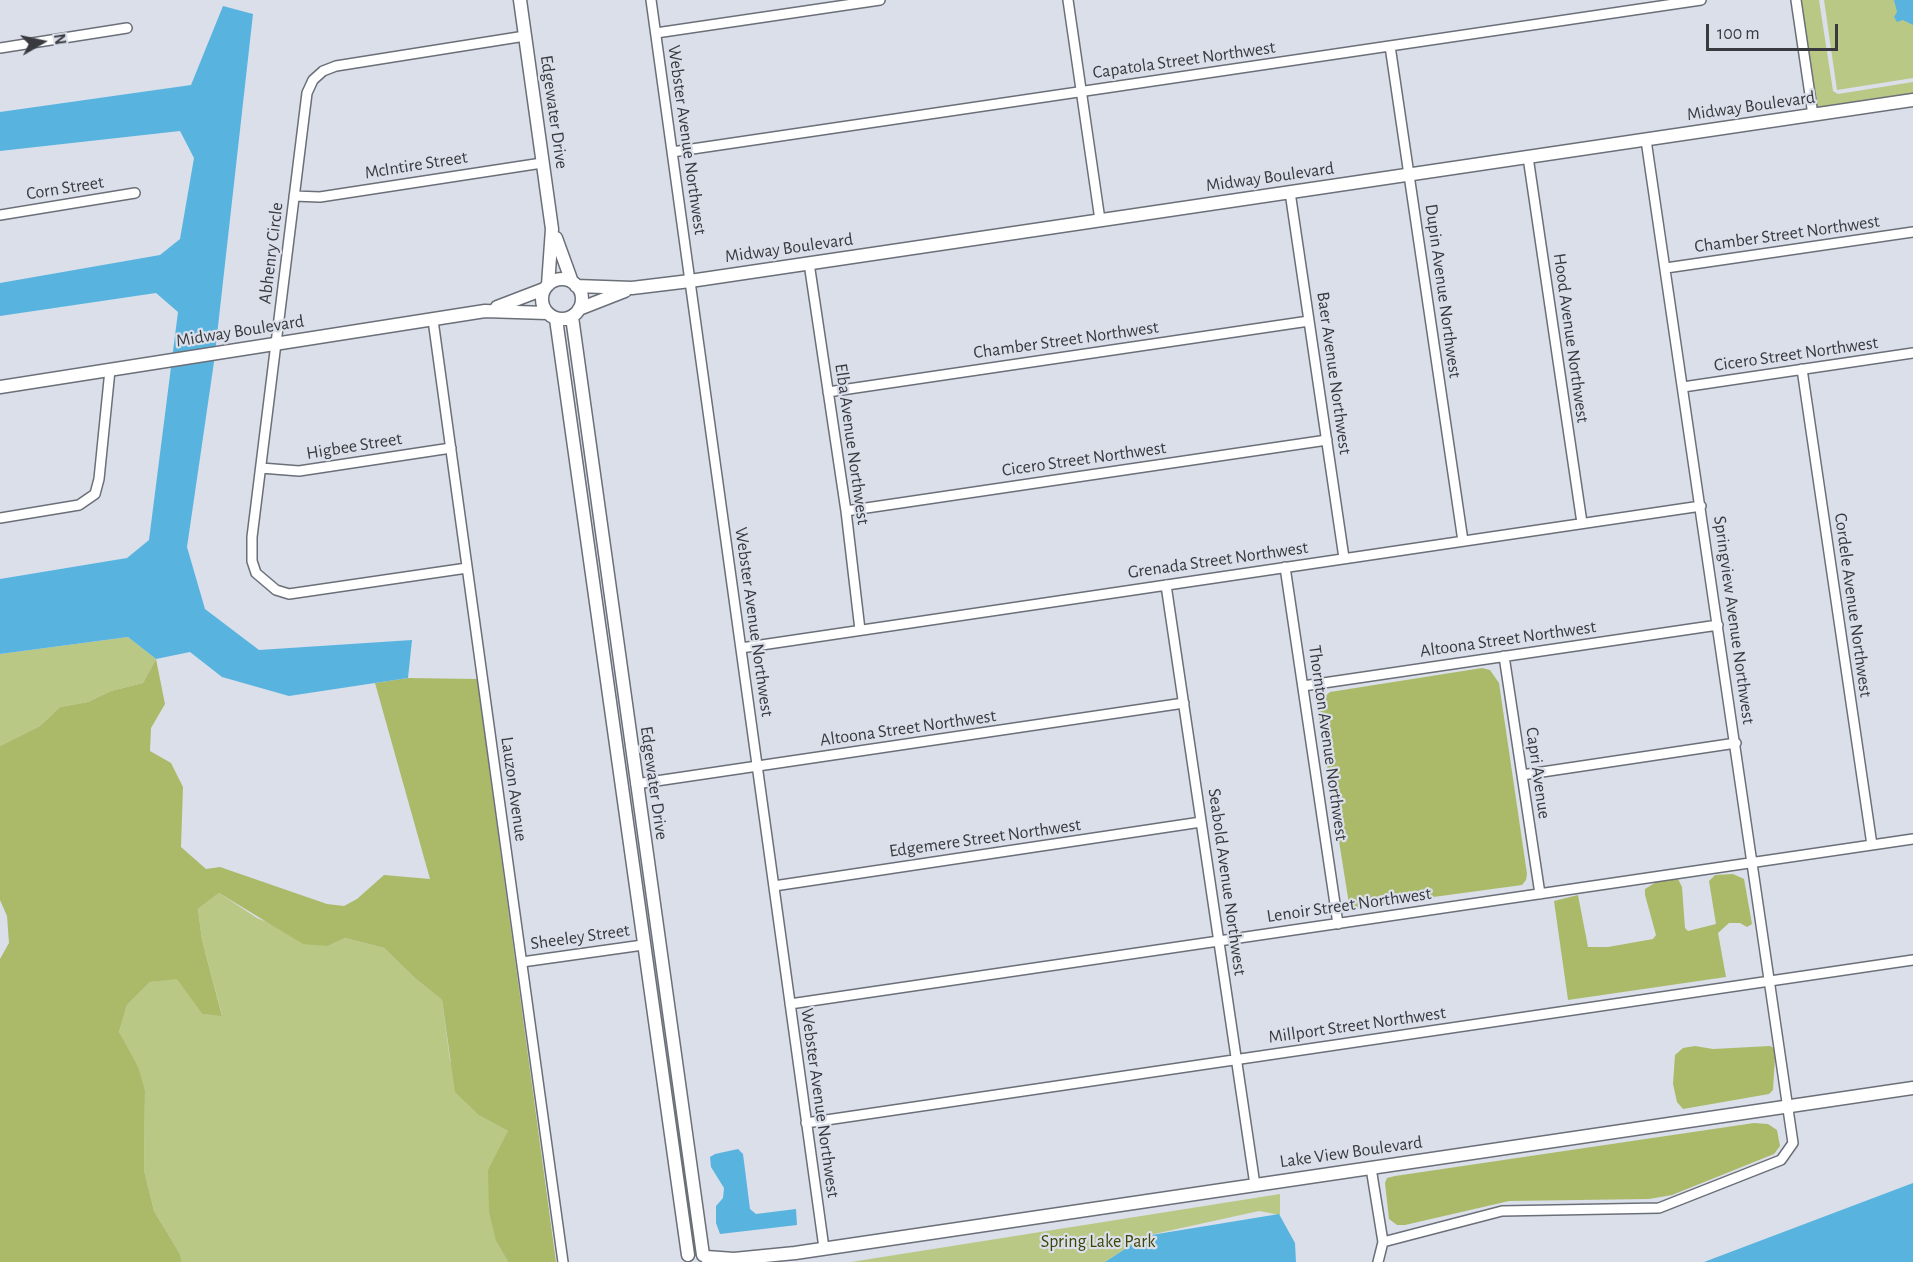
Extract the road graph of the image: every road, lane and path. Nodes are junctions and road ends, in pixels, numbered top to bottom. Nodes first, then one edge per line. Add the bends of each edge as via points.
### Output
1 (520, 0) edge
2 (651, 0) edge
3 (880, 0) edge
4 (1068, 0) edge
5 (1701, 0) edge
6 (1796, 0) edge
7 (1675, 2) edge
8 (127, 28) dead end
9 (656, 33) junction
10 (525, 36) junction
11 (1390, 46) junction
12 (0, 48) edge
13 (1081, 92) junction
14 (1913, 100) edge
15 (1813, 115) junction
16 (1646, 140) junction
17 (672, 152) junction
18 (1528, 157) junction
19 (543, 163) junction
20 (1409, 175) junction
21 (1290, 192) junction
22 (135, 193) dead end
23 (294, 196) junction
24 (0, 215) edge
25 (1100, 220) junction
26 (552, 229) junction
27 (1913, 232) edge
28 (809, 263) junction
29 (1666, 268) junction
30 (690, 281) junction
31 (574, 284) junction
32 (546, 287) junction
33 (632, 288) junction
34 (485, 311) junction
35 (575, 313) junction
36 (552, 316) junction
37 (433, 320) junction
38 (1309, 321) junction
39 (276, 344) junction
40 (1913, 353) edge
41 (1802, 369) junction
42 (110, 370) junction
43 (0, 387) edge
44 (1683, 387) junction
45 (828, 392) junction
46 (1327, 440) junction
47 (450, 448) junction
48 (261, 468) junction
49 (1701, 506) junction
50 (846, 511) junction
51 (0, 518) edge
52 (1582, 523) junction
53 (1463, 541) junction
54 (1344, 558) junction
55 (1285, 567) junction
56 (467, 568) junction
57 (1166, 585) junction
58 (1718, 625) junction
59 (860, 630) junction
60 (741, 648) junction
61 (1504, 656) junction
62 (1302, 686) junction
63 (1184, 704) junction
64 (1736, 743) junction
65 (757, 766) junction
66 (1522, 775) junction
67 (636, 784) junction
68 (1201, 822) junction
69 (1913, 838) edge
70 (1872, 844) junction
71 (1753, 862) junction
72 (774, 885) junction
73 (1540, 894) junction
74 (1338, 924) junction
75 (1219, 941) junction
76 (643, 945) junction
77 (1913, 960) edge
78 (522, 962) junction
79 (1771, 981) junction
80 (790, 1004) junction
81 (1236, 1060) junction
82 (1913, 1088) edge
83 (1790, 1106) junction
84 (806, 1123) junction
85 (1371, 1168) junction
86 (1255, 1185) junction
87 (1383, 1242) junction
88 (824, 1248) junction
89 (795, 1253) junction
90 (706, 1258) edge
91 (685, 1259) edge
92 (563, 1262) edge
93 (764, 1262) edge
94 (1378, 1262) edge

1 - 10 street, Edgewater Drive
2 - 9 street, Webster Avenue Northwest
3 - 9 street
4 - 13 street
5 - 7 street, Capatola Street Northwest
6 - 15 street
7 - 11 street, Capatola Street Northwest
8 - 12 street
9 - 17 street, Webster Avenue Northwest
10 - 19 street, Edgewater Drive
10 - 23 street, Abhenry Circle via 324,71 313,80 307,93
11 - 13 street, Capatola Street Northwest
11 - 20 street, Dupin Avenue Northwest
13 - 17 street, Capatola Street Northwest
13 - 25 street
14 - 15 street, Midway Boulevard
15 - 16 street, Midway Boulevard
16 - 18 street, Midway Boulevard
16 - 29 street, Springview Avenue Northwest
17 - 30 street, Webster Avenue Northwest
18 - 20 street, Midway Boulevard
18 - 52 street, Hood Avenue Northwest
19 - 23 street, McIntire Street via 320,197
19 - 26 street, Edgewater Drive
20 - 21 street, Midway Boulevard
20 - 53 street, Dupin Avenue Northwest
21 - 25 street, Midway Boulevard
21 - 38 street, Baer Avenue Northwest
22 - 24 street, Corn Street
23 - 39 street, Abhenry Circle
25 - 28 street, Midway Boulevard
26 - 31 street, Edgewater Drive
26 - 32 street, Edgewater Drive
27 - 29 street, Chamber Street Northwest
28 - 30 street, Midway Boulevard
28 - 45 street, Elba Avenue Northwest
29 - 44 street, Springview Avenue Northwest
30 - 33 street, Midway Boulevard
30 - 60 street, Webster Avenue Northwest
31 - 32 street via 562,279
31 - 33 street, Midway Boulevard
31 - 35 street via 581,294
32 - 34 street, Midway Boulevard
32 - 36 street via 542,299
33 - 35 street, Midway Boulevard
34 - 36 street, Midway Boulevard
34 - 37 street, Midway Boulevard
35 - 36 street
35 - 67 street, Edgewater Drive
36 - 76 street, Edgewater Drive
37 - 39 street, Midway Boulevard
37 - 47 street, Lauzon Avenue
38 - 45 street, Chamber Street Northwest
38 - 46 street, Baer Avenue Northwest
39 - 42 street, Midway Boulevard
39 - 48 street, Abhenry Circle
40 - 41 street, Cicero Street Northwest
41 - 44 street, Cicero Street Northwest
41 - 70 street, Cordele Avenue Northwest
42 - 43 street, Midway Boulevard
42 - 51 street via 95,494 79,505
44 - 49 street, Springview Avenue Northwest
45 - 50 street, Elba Avenue Northwest
46 - 50 street, Cicero Street Northwest
46 - 54 street, Baer Avenue Northwest
47 - 48 street, Higbee Street via 299,471
47 - 56 street, Lauzon Avenue
48 - 56 street, Abhenry Circle via 252,561 256,573 276,590 289,594
49 - 52 street, Grenada Street Northwest
49 - 58 street, Springview Avenue Northwest
50 - 59 street, Elba Avenue Northwest
52 - 53 street, Grenada Street Northwest
53 - 54 street, Grenada Street Northwest
54 - 55 street, Grenada Street Northwest
55 - 57 street, Grenada Street Northwest
55 - 62 street, Thornton Avenue Northwest
56 - 78 street, Lauzon Avenue
57 - 59 street, Grenada Street Northwest
57 - 63 street, Seabold Avenue Northwest
58 - 61 street, Altoona Street Northwest
58 - 64 street, Springview Avenue Northwest
59 - 60 street, Grenada Street Northwest
60 - 65 street, Webster Avenue Northwest
61 - 62 street, Altoona Street Northwest
61 - 66 street, Capri Avenue
62 - 74 street, Thornton Avenue Northwest
63 - 65 street, Altoona Street Northwest
63 - 68 street, Seabold Avenue Northwest
64 - 66 street
64 - 71 street, Springview Avenue Northwest
65 - 67 street, Altoona Street Northwest
65 - 72 street, Webster Avenue Northwest
66 - 73 street, Capri Avenue
67 - 90 street, Edgewater Drive
68 - 72 street, Edgemere Street Northwest
68 - 75 street, Seabold Avenue Northwest
69 - 70 street, Lenoir Street Northwest
70 - 71 street, Lenoir Street Northwest
71 - 73 street, Lenoir Street Northwest
71 - 79 street, Springview Avenue Northwest
72 - 80 street, Webster Avenue Northwest
73 - 74 street, Lenoir Street Northwest
74 - 75 street, Lenoir Street Northwest
75 - 80 street, Lenoir Street Northwest
75 - 81 street, Seabold Avenue Northwest
76 - 78 street, Sheeley Street
76 - 91 street, Edgewater Drive
77 - 79 street, Millport Street Northwest
78 - 92 street, Lauzon Avenue
79 - 81 street, Millport Street Northwest
79 - 83 street, Springview Avenue Northwest
80 - 84 street, Webster Avenue Northwest
81 - 84 street, Millport Street Northwest
81 - 86 street, Seabold Avenue Northwest
82 - 83 street, Lake View Boulevard
83 - 85 street, Lake View Boulevard
83 - 87 street, Springview Avenue Northwest via 1793,1143 1781,1161 1669,1205 1648,1210 1502,1211
84 - 88 street, Webster Avenue Northwest
85 - 86 street, Lake View Boulevard
85 - 87 street
86 - 88 street, Lake View Boulevard
87 - 94 street
88 - 89 street, Lake View Boulevard
89 - 90 street, Lake View Boulevard
89 - 93 street, Lake View Boulevard
90 - 91 street, Lake View Boulevard

